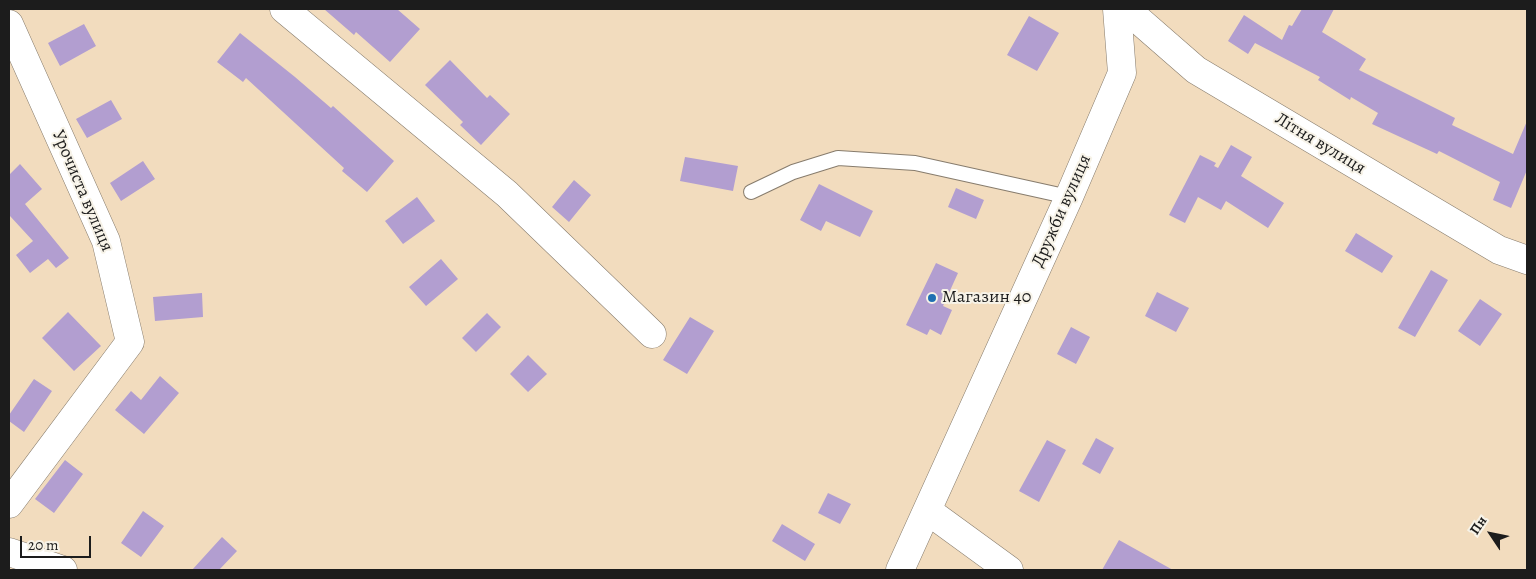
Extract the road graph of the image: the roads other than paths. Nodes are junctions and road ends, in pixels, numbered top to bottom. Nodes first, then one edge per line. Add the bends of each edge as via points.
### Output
1 (284, 9) edge
2 (1117, 9) edge
3 (1126, 9) edge
4 (9, 24) edge
5 (751, 192) dead end
6 (1069, 197) junction
7 (1527, 260) edge
8 (652, 334) dead end
9 (9, 504) edge
10 (928, 511) junction
11 (9, 552) edge
12 (63, 570) edge
13 (900, 570) edge
14 (1009, 570) edge

1 - 8 street via 507,194
2 - 6 street, Дружби вулиця via 1122,73
3 - 7 street, Літня вулиця via 1196,70 1499,250
4 - 9 street, Урочиста вулиця via 106,241 130,342
5 - 6 lane via 793,172 838,158 914,163
6 - 10 street, Дружби вулиця
10 - 13 street, Дружби вулиця
10 - 14 street
11 - 12 street

